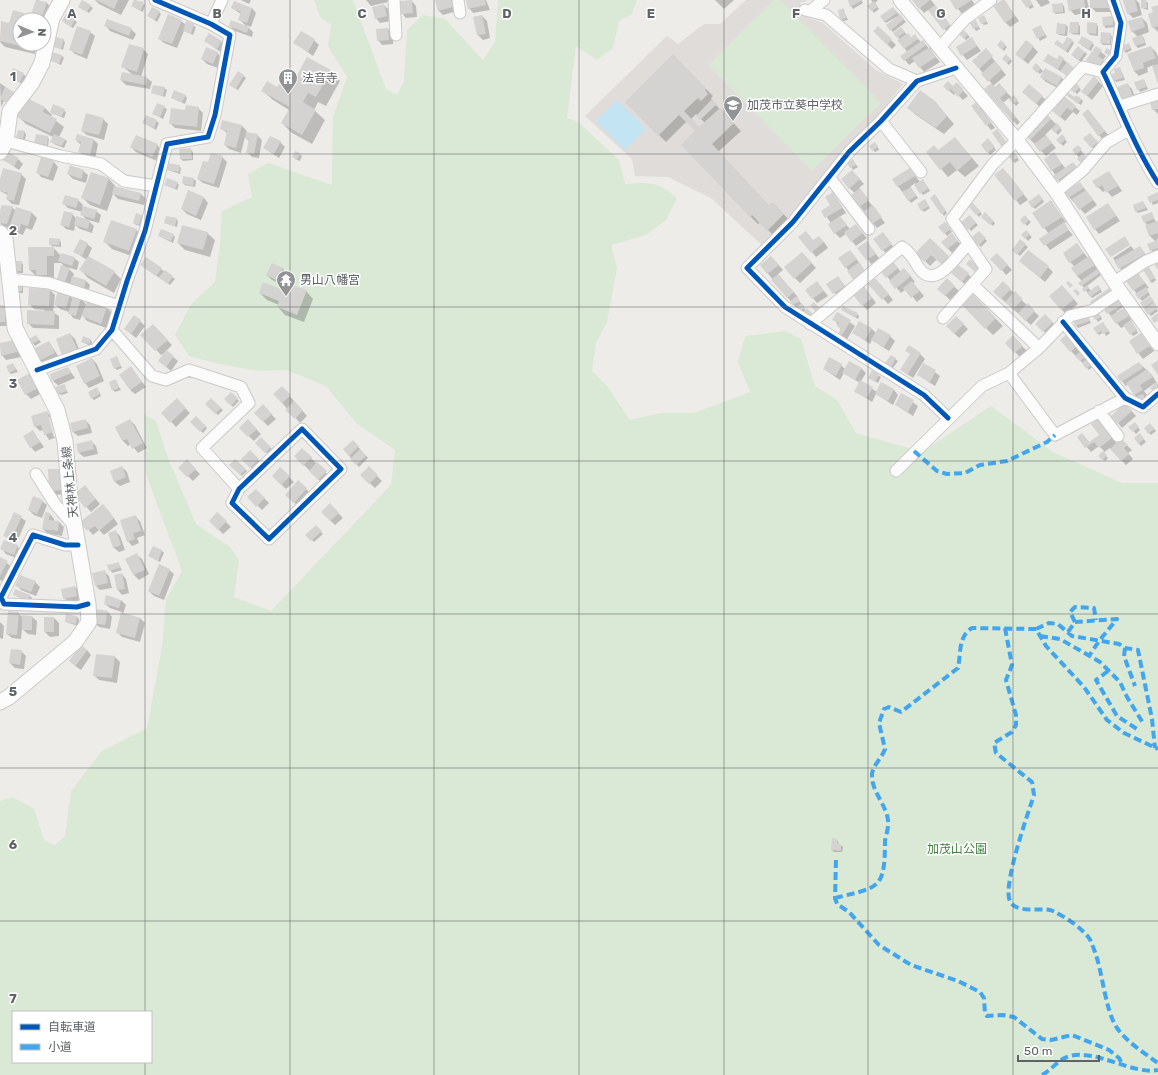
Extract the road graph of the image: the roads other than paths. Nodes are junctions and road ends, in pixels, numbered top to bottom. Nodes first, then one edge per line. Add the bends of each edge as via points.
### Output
1 (62, 0) edge
2 (155, 0) edge
3 (222, 0) edge
4 (394, 0) edge
5 (458, 0) edge
6 (824, 0) edge
7 (900, 0) edge
8 (991, 0) edge
9 (1113, 0) edge
10 (460, 12) dead end
11 (211, 24) junction
12 (396, 35) dead end
13 (940, 47) junction
14 (956, 68) junction
15 (1103, 72) junction
16 (917, 81) junction
17 (1158, 94) edge
18 (1120, 106) junction
19 (881, 121) junction
20 (1128, 130) junction
21 (1017, 140) junction
22 (3, 146) edge
23 (921, 172) dead end
24 (830, 178) junction
25 (1158, 183) edge
26 (156, 186) junction
27 (1056, 192) junction
28 (869, 229) dead end
29 (0, 233) edge
30 (968, 244) junction
31 (1158, 256) edge
32 (9, 278) junction
33 (973, 285) junction
34 (1117, 286) junction
35 (119, 306) junction
36 (943, 318) dead end
37 (1063, 322) junction
38 (810, 324) junction
39 (112, 330) junction
40 (1158, 344) edge
41 (1039, 348) junction
42 (37, 370) junction
43 (1009, 373) junction
44 (1158, 394) edge
45 (1125, 398) junction
46 (1100, 411) junction
47 (948, 418) junction
48 (1118, 436) dead end
49 (896, 471) dead end
50 (36, 474) dead end
51 (238, 489) junction
52 (75, 528) junction
53 (78, 545) junction
54 (88, 604) junction
55 (0, 702) edge

1 - 22 main road via 52,18 42,62 31,84 10,111
2 - 11 street
3 - 11 street
4 - 12 street
5 - 10 street
6 - 16 street via 807,11 826,15 889,69
7 - 13 street
8 - 13 street via 965,19
9 - 15 street via 1121,23 1116,56
11 - 26 street via 230,35 215,115 208,137 167,144
13 - 14 street
14 - 16 street
14 - 21 street
15 - 18 street
15 - 21 street via 1083,67
16 - 19 street
17 - 18 street
18 - 20 street
19 - 23 street
19 - 24 street via 849,152
20 - 25 street
20 - 27 street via 1106,143 1083,170
21 - 27 street
21 - 30 street via 993,164 952,219
22 - 26 street via 101,164 124,181
24 - 28 street
24 - 38 street via 793,222 747,268 785,307
26 - 35 street via 145,231
27 - 34 street
29 - 32 main road, 天神林上条線 via 5,238
30 - 33 street via 986,269
30 - 38 street via 939,275 929,277 923,274 907,250 902,247
31 - 34 street via 1146,261
32 - 35 street via 49,283
32 - 42 main road, 天神林上条線 via 15,328
33 - 36 street
33 - 41 street
34 - 37 street via 1093,310 1070,316
34 - 40 street
35 - 39 street
37 - 41 street
37 - 45 street
38 - 47 street via 924,395
39 - 42 street via 96,349
39 - 51 street via 152,376 166,380 189,370 241,387 249,403 202,448
41 - 43 street
42 - 52 main road, 天神林上条線 via 57,410 65,441
43 - 46 street via 1055,435
43 - 47 street via 982,386
44 - 45 street via 1143,407
45 - 46 street
46 - 48 street
47 - 49 street
50 - 52 street via 55,504
51 - 51 street via 232,503 269,539 341,469 302,429
52 - 53 main road, 天神林上条線
53 - 54 main road, 天神林上条線
53 - 54 street via 65,545 33,535 1,597 4,604 77,607
54 - 55 main road, 天神林上条線 via 89,622 75,642

